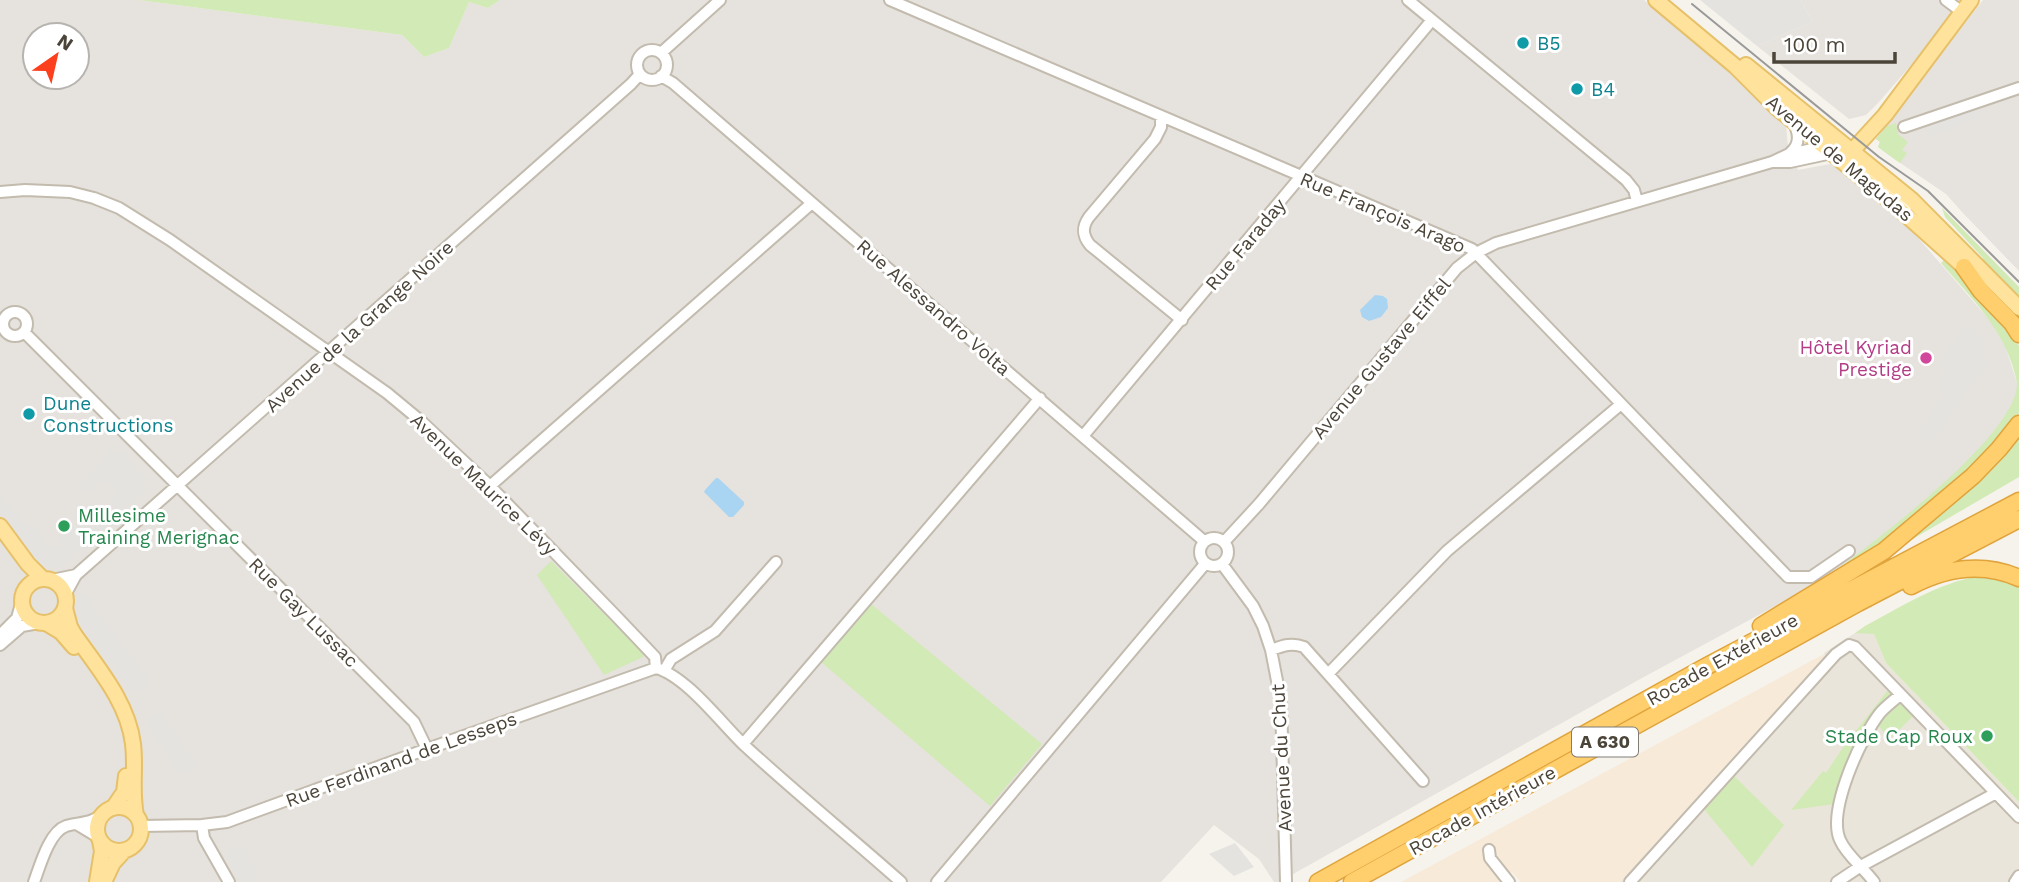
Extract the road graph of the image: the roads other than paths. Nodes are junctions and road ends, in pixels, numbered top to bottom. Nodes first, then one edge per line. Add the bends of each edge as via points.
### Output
1 (720, 0) edge
2 (890, 0) edge
3 (1408, 0) edge
4 (1656, 0) edge
5 (1666, 0) edge
6 (1947, 0) edge
7 (1967, 6) edge
8 (1432, 20) junction
9 (661, 53) junction
10 (640, 74) junction
11 (661, 76) junction
12 (2019, 88) edge
13 (1760, 90) junction
14 (1161, 116) junction
15 (1793, 121) junction
16 (1904, 127) dead end
17 (1838, 149) junction
18 (1790, 153) junction
19 (1772, 162) junction
20 (1301, 177) junction
21 (0, 192) edge
22 (1637, 201) junction
23 (812, 203) junction
24 (1476, 253) junction
25 (1964, 267) junction
26 (2019, 307) edge
27 (1182, 320) junction
28 (2019, 322) edge
29 (24, 332) dead end
30 (2019, 334) edge
31 (329, 352) junction
32 (1040, 398) junction
33 (1620, 405) junction
34 (2019, 424) edge
35 (1083, 436) junction
36 (177, 485) junction
37 (489, 486) junction
38 (2019, 501) edge
39 (2019, 519) edge
40 (0, 526) edge
41 (0, 540) edge
42 (1204, 541) junction
43 (1224, 542) junction
44 (1849, 551) dead end
45 (776, 562) dead end
46 (1205, 564) junction
47 (1222, 564) junction
48 (76, 575) junction
49 (2019, 578) edge
50 (48, 580) junction
51 (23, 596) junction
52 (65, 601) junction
53 (1858, 603) junction
54 (43, 623) junction
55 (0, 635) edge
56 (0, 645) edge
57 (1271, 649) junction
58 (1707, 666) junction
59 (660, 670) junction
60 (1328, 674) junction
61 (1900, 695) junction
62 (743, 744) junction
63 (427, 749) junction
64 (1423, 780) dead end
65 (1996, 793) junction
66 (108, 811) junction
67 (2019, 817) edge
68 (139, 820) junction
69 (78, 825) junction
70 (202, 825) junction
71 (99, 839) junction
72 (1489, 850) dead end
73 (124, 851) junction
74 (1861, 866) junction
75 (2019, 876) edge
76 (1286, 878) edge
77 (34, 882) edge
78 (97, 882) edge
79 (104, 882) edge
80 (229, 882) edge
81 (901, 882) edge
82 (937, 882) edge
83 (1318, 882) edge
84 (1352, 882) edge
85 (1509, 882) edge
86 (1630, 882) edge
87 (1837, 882) edge
88 (1874, 882) edge
89 (2015, 882) edge

1 - 9 street
2 - 14 street, Rue François Arago
3 - 8 street
4 - 13 main road, Avenue de Magudas
5 - 17 main road, Avenue de Magudas
6 - 7 street
7 - 17 main road via 1897,97
8 - 20 street, Rue Faraday
8 - 22 street via 1626,180
9 - 10 street via 652,50 639,56
9 - 11 street via 666,64
10 - 11 street via 652,79
10 - 31 street, Avenue de la Grange Noire
11 - 23 street, Rue Alessandro Volta
12 - 16 street
13 - 15 main road, Avenue de Magudas
13 - 17 main road via 1780,100
14 - 20 street, Rue François Arago
14 - 27 street via 1155,139 1089,217 1084,234 1090,244
15 - 17 main road, Avenue de Magudas
15 - 18 street via 1798,141
17 - 18 street, Avenue Gustave Eiffel
17 - 19 street, Avenue Gustave Eiffel
17 - 25 main road, Avenue de Magudas
17 - 26 main road, Avenue de Magudas via 1931,218
18 - 19 street, Avenue Gustave Eiffel
19 - 22 street, Avenue Gustave Eiffel
20 - 24 street, Rue François Arago
20 - 27 street, Rue Faraday
21 - 31 street, Avenue Maurice Lévy via 70,192 119,208
22 - 24 street, Avenue Gustave Eiffel
23 - 32 street, Rue Alessandro Volta
23 - 37 street
24 - 33 street, Rue François Arago
24 - 43 street, Avenue Gustave Eiffel via 1457,268
25 - 28 main road, Avenue de Magudas
25 - 30 highway
27 - 35 street, Rue Faraday
29 - 36 street, Rue Gay Lussac
31 - 36 street, Avenue de la Grange Noire
31 - 37 street, Avenue Maurice Lévy via 422,422
32 - 35 street, Rue Alessandro Volta
32 - 62 street
33 - 44 street, Rue François Arago via 1788,577 1811,577
33 - 60 street via 1447,551
34 - 58 highway via 1973,476 1884,551 1713,654
35 - 42 street, Rue Alessandro Volta
36 - 48 street, Avenue de la Grange Noire
36 - 63 street, Rue Gay Lussac via 414,722
37 - 59 street, Avenue Maurice Lévy via 647,647
38 - 58 highway, Rocade Extérieure / A 630
39 - 53 highway, Rocade Intérieure / A 630
40 - 50 main road via 28,564
41 - 51 main road via 20,568
42 - 43 street
42 - 46 street via 1199,552
43 - 47 street via 1227,556
45 - 59 street via 715,631
46 - 47 street
46 - 82 street
47 - 57 street, Avenue du Chut via 1253,606
48 - 50 street, Avenue de la Grange Noire
48 - 52 street, Avenue de la Grange Noire
49 - 53 highway via 1974,568 1950,571 1873,606
50 - 51 main road via 31,583
50 - 52 main road via 62,589
51 - 54 main road via 26,615
51 - 55 street via 17,618
52 - 54 main road via 58,618
52 - 68 main road via 70,627 111,687 129,723 133,802
53 - 84 highway, Rocade Intérieure / A 630
54 - 56 street via 22,626
54 - 66 main road via 68,639 105,692 124,734 124,792
57 - 60 street via 1304,647
57 - 76 street, Avenue du Chut via 1281,701
58 - 83 highway, Rocade Extérieure / A 630
59 - 62 street, Avenue Maurice Lévy via 678,679
59 - 63 street, Rue Ferdinand de Lesseps
60 - 64 street
61 - 65 street
61 - 74 street via 1880,713 1864,738 1838,814 1839,839
61 - 86 street via 1855,647 1849,645 1836,654
62 - 81 street, Avenue Maurice Lévy
63 - 70 street, Rue Ferdinand de Lesseps via 228,822
65 - 67 street
65 - 74 street
66 - 68 main road via 125,808
66 - 69 street
66 - 71 main road via 97,825
68 - 70 street, Rue Ferdinand de Lesseps
68 - 73 main road via 139,839
69 - 71 street
69 - 77 street via 64,827 53,837
70 - 80 street via 204,838
71 - 73 main road via 110,850
71 - 78 main road via 102,851
72 - 85 street
73 - 79 main road
74 - 87 street
74 - 88 street
75 - 89 street

